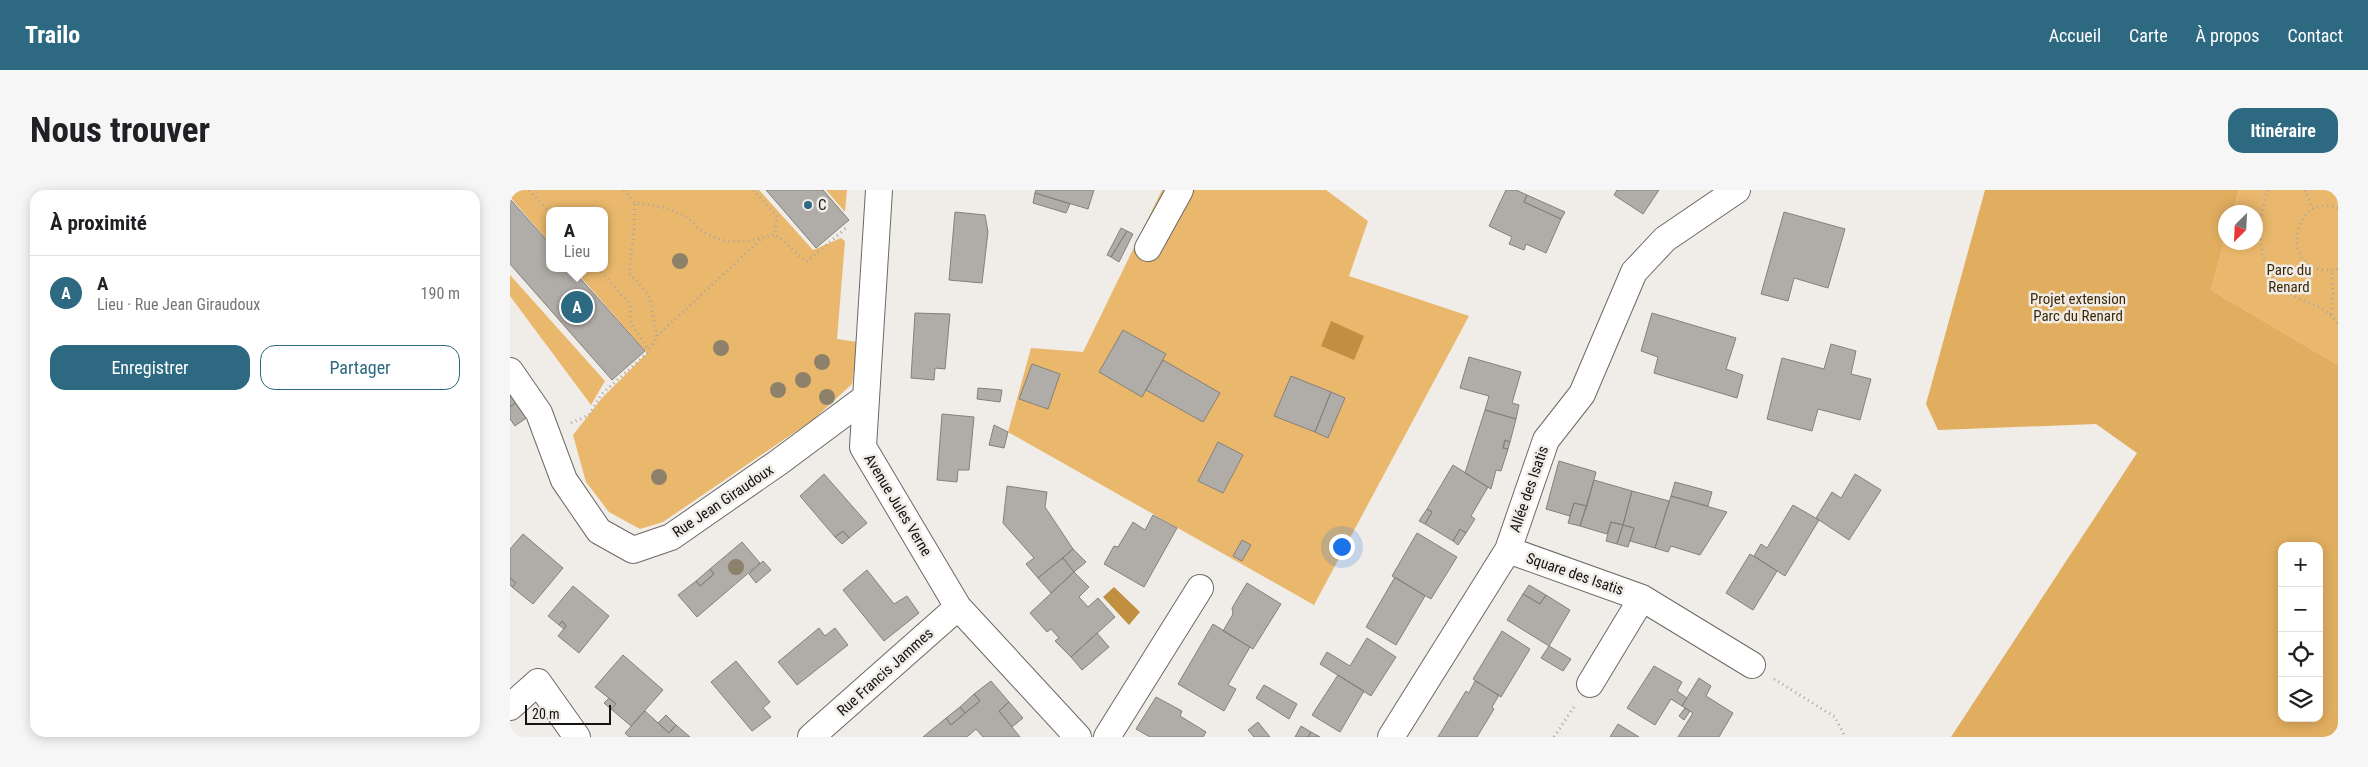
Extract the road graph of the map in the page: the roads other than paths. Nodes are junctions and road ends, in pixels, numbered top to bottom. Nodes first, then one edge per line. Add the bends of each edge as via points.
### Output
1 (879, 190) edge
2 (1180, 190) edge
3 (1737, 190) edge
4 (1148, 248) dead end
5 (510, 371) edge
6 (865, 398) junction
7 (1508, 550) junction
8 (1200, 588) dead end
9 (1642, 598) junction
10 (958, 606) junction
11 (1752, 665) road end
12 (1590, 684) road end
13 (510, 707) edge
14 (577, 737) edge
15 (811, 737) edge
16 (1078, 737) edge
17 (1107, 737) edge
18 (1391, 737) edge

1 - 6 street, Avenue Jules Verne
2 - 4 street
3 - 7 street, Allée des Isatis via 1665,239 1634,272 1582,394 1546,440
5 - 6 street, Rue Jean Giraudoux via 539,413 564,480 599,531 633,550 671,537
6 - 10 street, Avenue Jules Verne via 863,447
7 - 9 street, Square des Isatis
7 - 18 street, Allée des Isatis
8 - 17 street
9 - 11 street, Square des Isatis
9 - 12 street, Square des Isatis
10 - 15 street, Rue Francis Jammes
10 - 16 street, Avenue Jules Verne
13 - 14 street via 538,682

